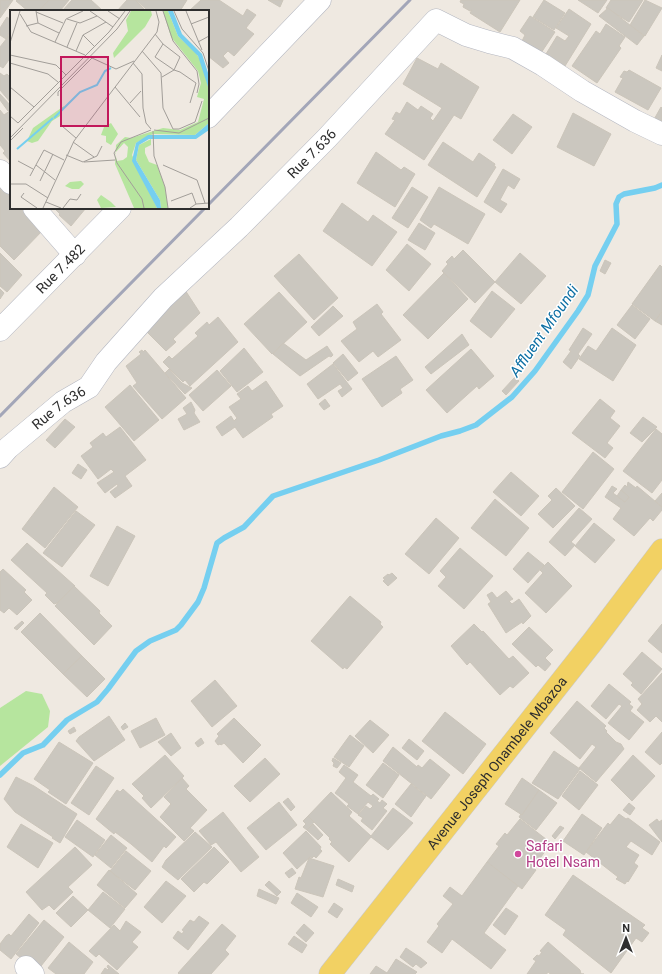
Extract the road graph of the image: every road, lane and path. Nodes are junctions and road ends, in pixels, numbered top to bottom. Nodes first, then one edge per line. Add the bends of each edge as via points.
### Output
1 (320, 0) edge
2 (209, 116) edge
3 (662, 134) edge
4 (0, 171) edge
5 (10, 182) edge
6 (35, 209) edge
7 (119, 209) edge
8 (75, 255) junction
9 (0, 330) edge
10 (0, 456) edge
11 (662, 550) edge
12 (330, 974) edge

1 - 2 street
3 - 10 street, Rue 7.636 via 589,95 512,48 466,35 436,20 327,138 239,227 163,298 106,362 89,387 63,402
4 - 5 street
6 - 8 street
7 - 8 street, Rue 7.482
8 - 9 street, Rue 7.482
11 - 12 main road, Avenue Joseph Onambele Mbazoa

